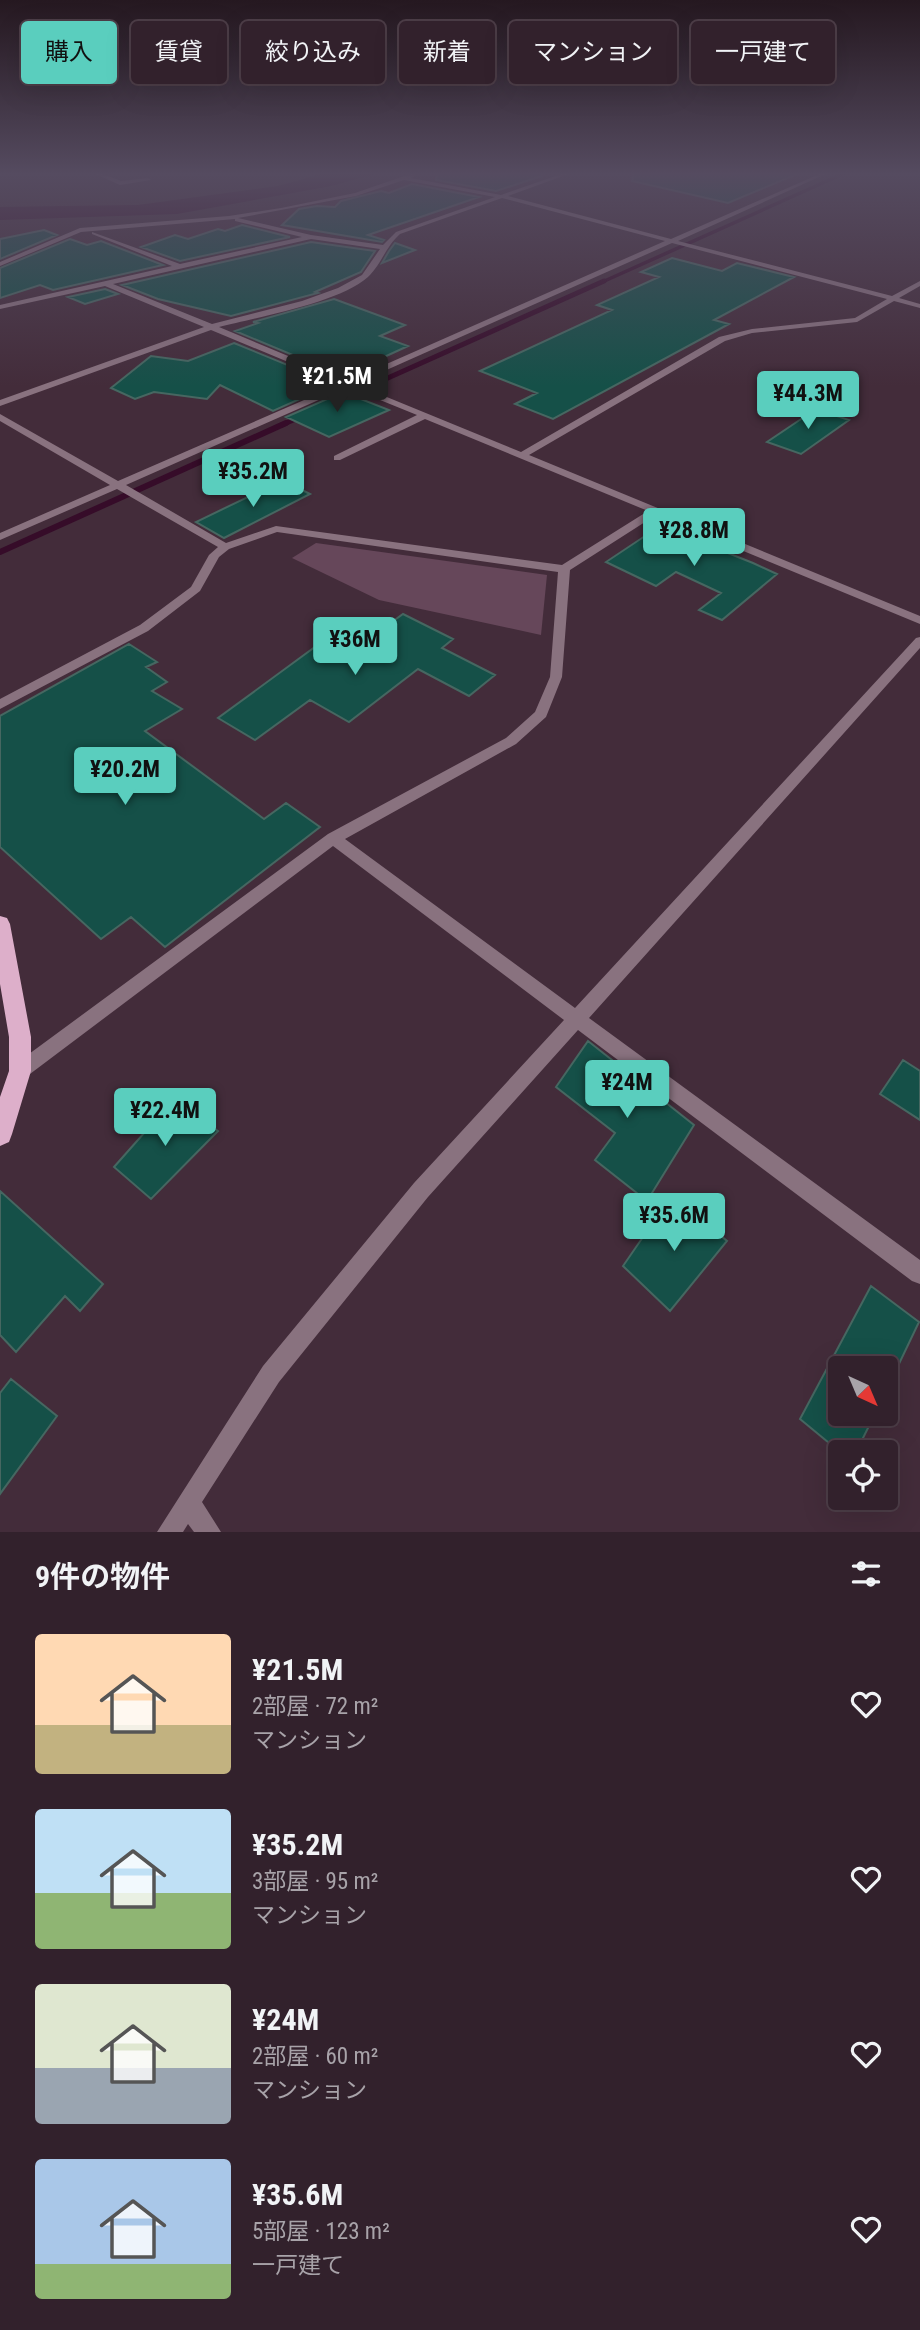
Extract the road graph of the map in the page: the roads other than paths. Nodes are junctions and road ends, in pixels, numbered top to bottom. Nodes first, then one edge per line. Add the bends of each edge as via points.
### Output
1 (52, 243) edge
2 (120, 243) edge
3 (283, 243) edge
4 (358, 243) edge
5 (387, 243) edge
6 (671, 243) edge
7 (680, 243) edge
8 (383, 247) junction
9 (0, 264) edge
10 (180, 267) junction
11 (920, 283) edge
12 (107, 284) junction
13 (895, 299) junction
14 (920, 306) edge
15 (0, 307) edge
16 (211, 327) junction
17 (346, 383) junction
18 (0, 403) edge
19 (425, 415) junction
20 (0, 418) edge
21 (522, 455) junction
22 (337, 458) dead end
23 (118, 485) junction
24 (655, 511) junction
25 (0, 537) edge
26 (225, 547) junction
27 (564, 569) junction
28 (920, 620) edge
29 (920, 641) edge
30 (0, 705) edge
31 (333, 838) junction
32 (0, 924) edge
33 (576, 1017) junction
34 (20, 1071) junction
35 (0, 1134) edge
36 (920, 1273) edge
37 (188, 1503) junction
38 (169, 1532) edge
39 (209, 1532) edge

1 - 9 street
2 - 10 street
3 - 10 street
4 - 8 street
5 - 8 street
6 - 17 street
7 - 13 street
8 - 16 street via 370,273 359,280 272,313
10 - 12 street
11 - 13 street
12 - 15 street
12 - 16 street
13 - 14 street
13 - 21 street via 857,320 752,331 722,339
16 - 17 street
16 - 18 street
17 - 19 street
17 - 23 street
19 - 21 street
19 - 22 street
20 - 23 street
21 - 24 street
23 - 25 street
23 - 26 street
24 - 27 street
24 - 28 street
26 - 27 street via 276,529
26 - 30 street via 214,555 196,589 144,628
27 - 31 street via 556,677 541,714 511,741
29 - 33 street
31 - 33 street
31 - 34 street
32 - 34 main road via 20,1037
33 - 36 street
33 - 37 street via 421,1190 271,1374
34 - 35 main road
37 - 38 street
37 - 39 street

